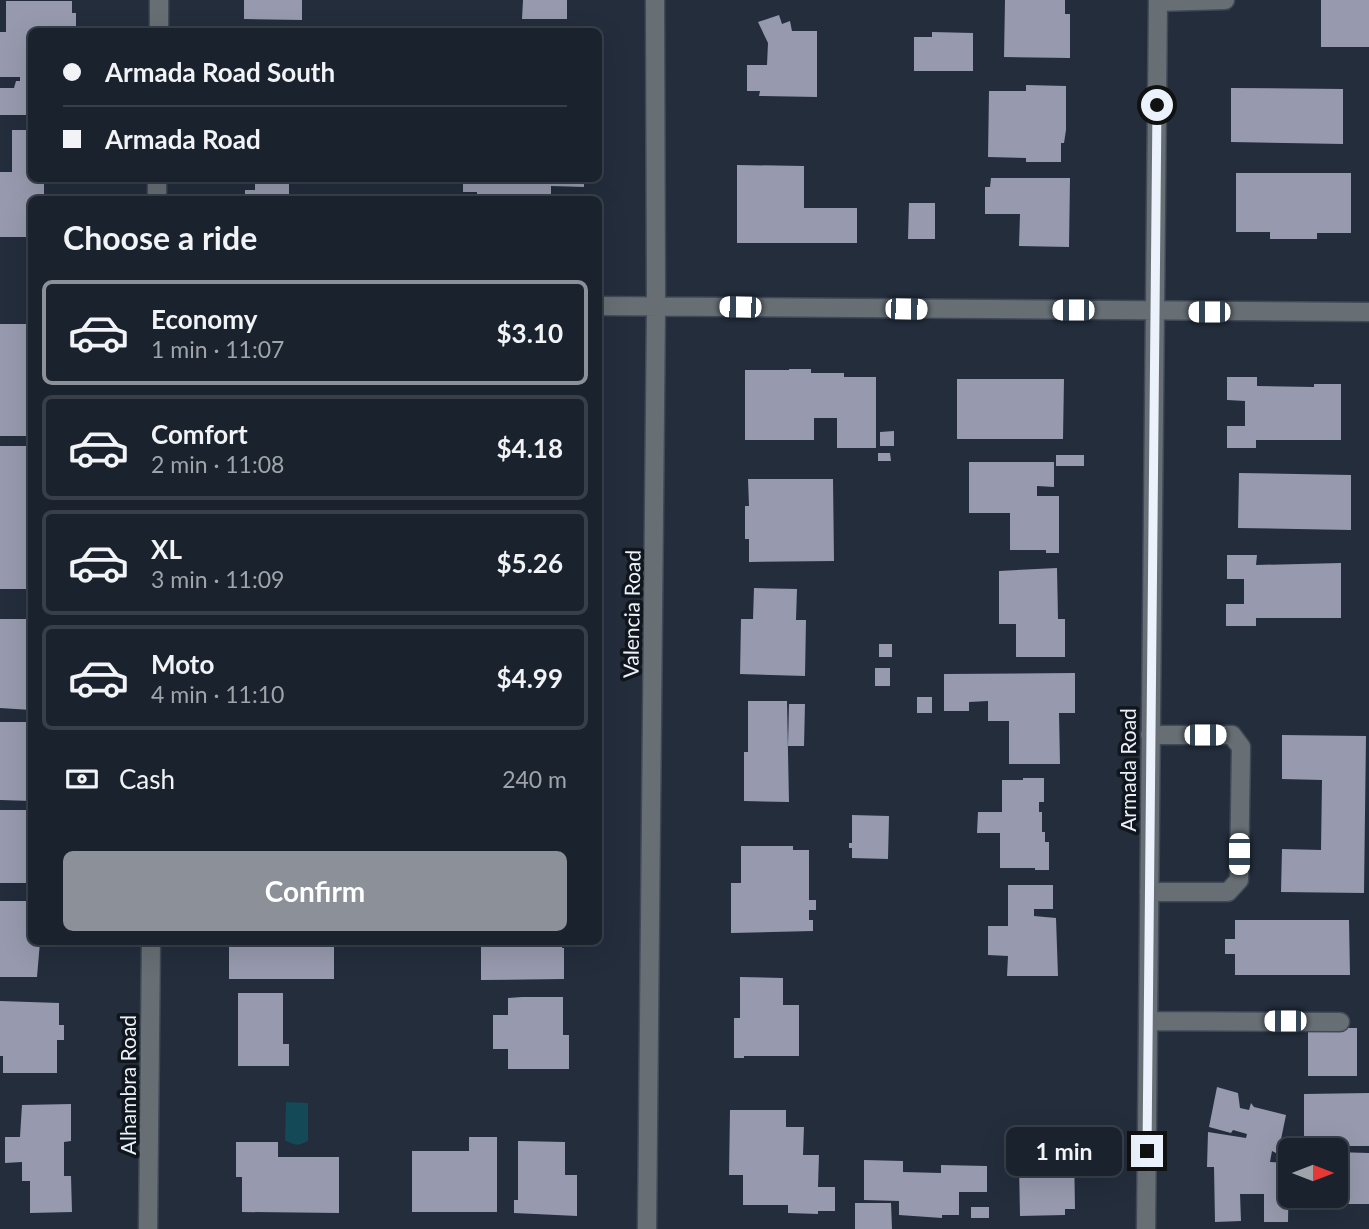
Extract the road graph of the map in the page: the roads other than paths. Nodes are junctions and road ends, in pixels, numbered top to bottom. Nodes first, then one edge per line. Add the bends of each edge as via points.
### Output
1 (159, 0) edge
2 (655, 0) edge
3 (1225, 0) edge
4 (1158, 1) edge
5 (159, 28) edge
6 (602, 306) edge
7 (656, 306) junction
8 (1156, 311) junction
9 (1369, 312) edge
10 (1150, 735) junction
11 (1149, 892) junction
12 (151, 945) edge
13 (1148, 1021) junction
14 (1340, 1022) dead end
15 (148, 1229) edge
16 (647, 1229) edge
17 (1146, 1229) edge

1 - 5 street
2 - 7 street, Valencia Road
3 - 4 street
4 - 8 street, Armada Road
6 - 7 street
7 - 8 street
7 - 16 street, Valencia Road
8 - 9 street
8 - 10 street, Armada Road
10 - 11 street, Armada Road
10 - 11 street via 1232,735 1241,747 1239,880 1228,892
11 - 13 street, Armada Road
12 - 15 street, Alhambra Road
13 - 14 street
13 - 17 street, Armada Road

